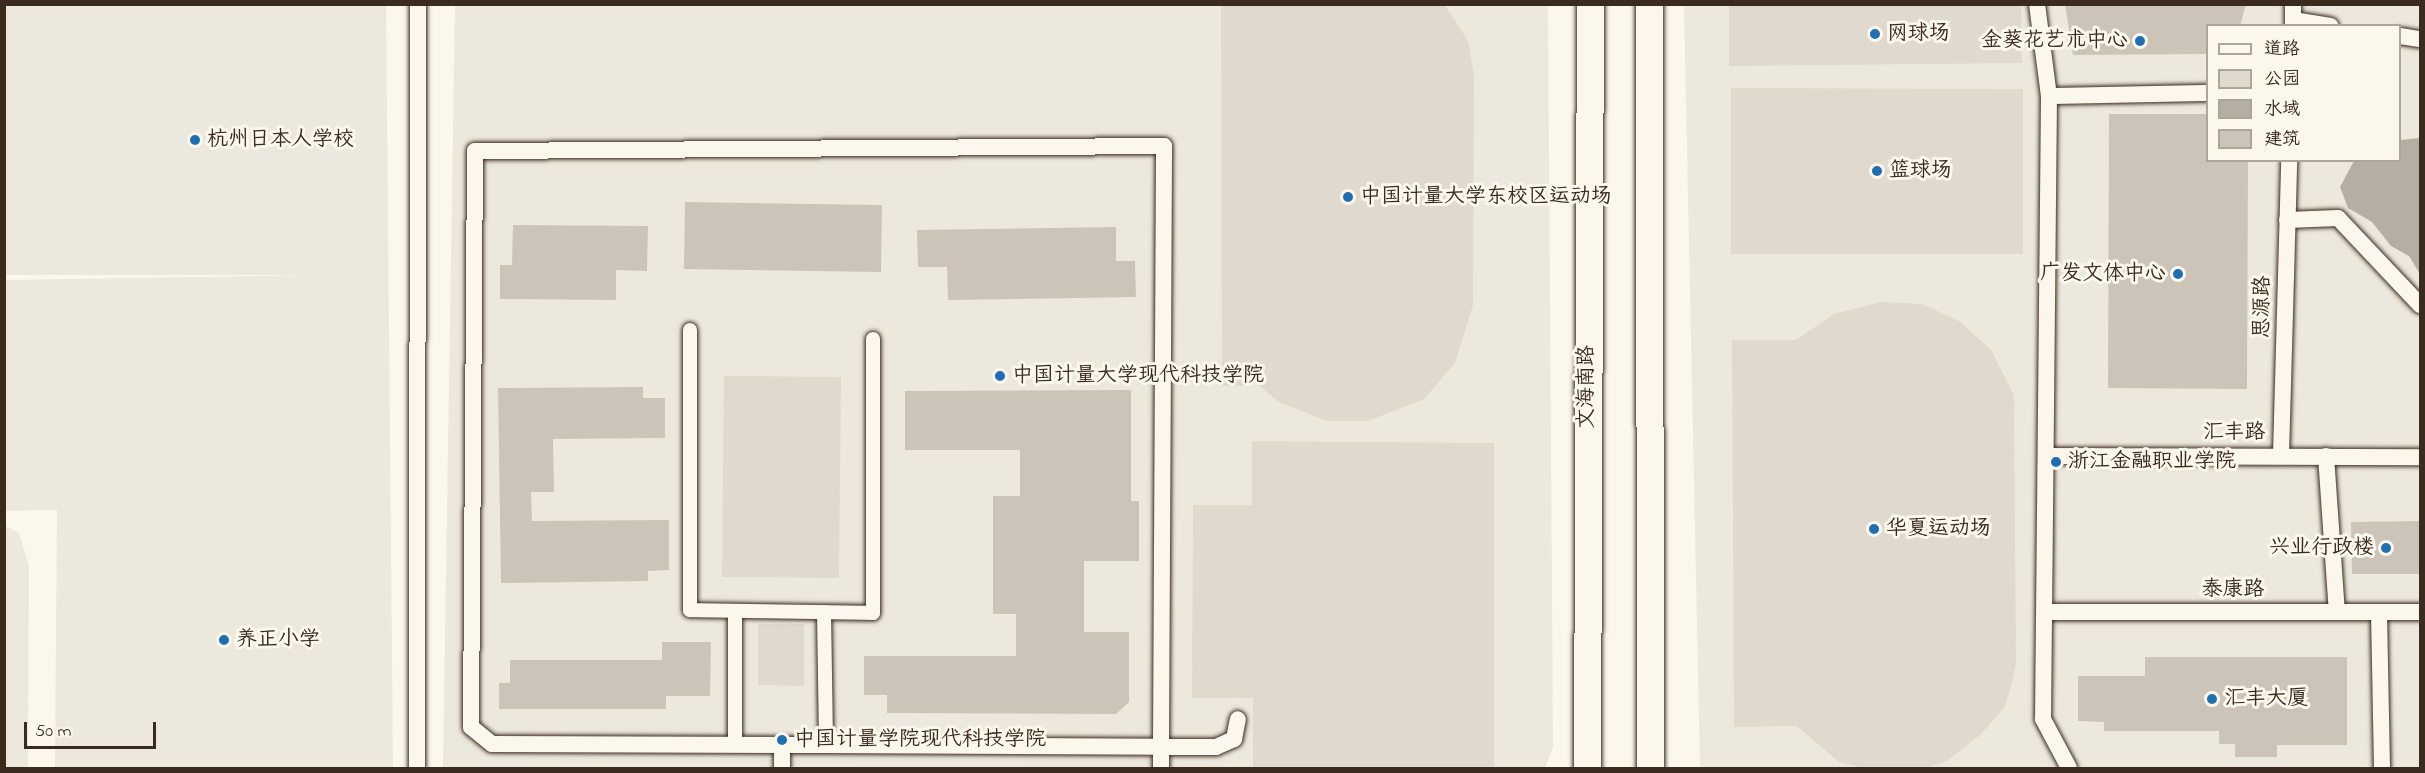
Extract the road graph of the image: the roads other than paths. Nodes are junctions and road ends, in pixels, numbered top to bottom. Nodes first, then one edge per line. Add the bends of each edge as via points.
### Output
1 (418, 4) edge
2 (1590, 4) edge
3 (1649, 4) edge
4 (2037, 4) edge
5 (2293, 17) edge
6 (2323, 24) edge
7 (2401, 36) edge
8 (2421, 39) edge
9 (2206, 93) edge
10 (2049, 96) junction
11 (2289, 162) edge
12 (2287, 220) junction
13 (2421, 305) edge
14 (690, 330) dead end
15 (873, 339) dead end
16 (2282, 455) junction
17 (2047, 456) junction
18 (2326, 456) junction
19 (2421, 457) edge
20 (735, 611) junction
21 (824, 612) junction
22 (2045, 612) junction
23 (2337, 612) junction
24 (2379, 612) junction
25 (2421, 612) edge
26 (1238, 719) dead end
27 (735, 745) junction
28 (782, 745) junction
29 (826, 745) junction
30 (1161, 747) junction
31 (417, 768) edge
32 (782, 768) edge
33 (1161, 768) edge
34 (1587, 768) edge
35 (1650, 768) edge
36 (2069, 768) edge
37 (2382, 768) edge

1 - 31 street
2 - 34 main road, 文海南路
3 - 35 main road
4 - 10 street
5 - 6 street
7 - 8 street
9 - 10 street
10 - 17 street
11 - 12 street, 思源路
12 - 13 street via 2338,218
12 - 16 street, 思源路
14 - 20 street via 690,610
15 - 21 street via 873,613
16 - 17 street, 汇丰路
16 - 18 street, 汇丰路
17 - 22 street
18 - 19 street, 汇丰路
18 - 23 street
20 - 21 street
20 - 27 street
21 - 29 street
22 - 23 street, 泰康路
22 - 36 street via 2043,719
23 - 24 street, 泰康路
24 - 25 street, 泰康路
24 - 37 street
26 - 30 street via 1234,739 1216,747
27 - 28 street
27 - 30 street via 492,744 471,727 475,151 1164,146
28 - 29 street
28 - 32 street
29 - 30 street
30 - 33 street

